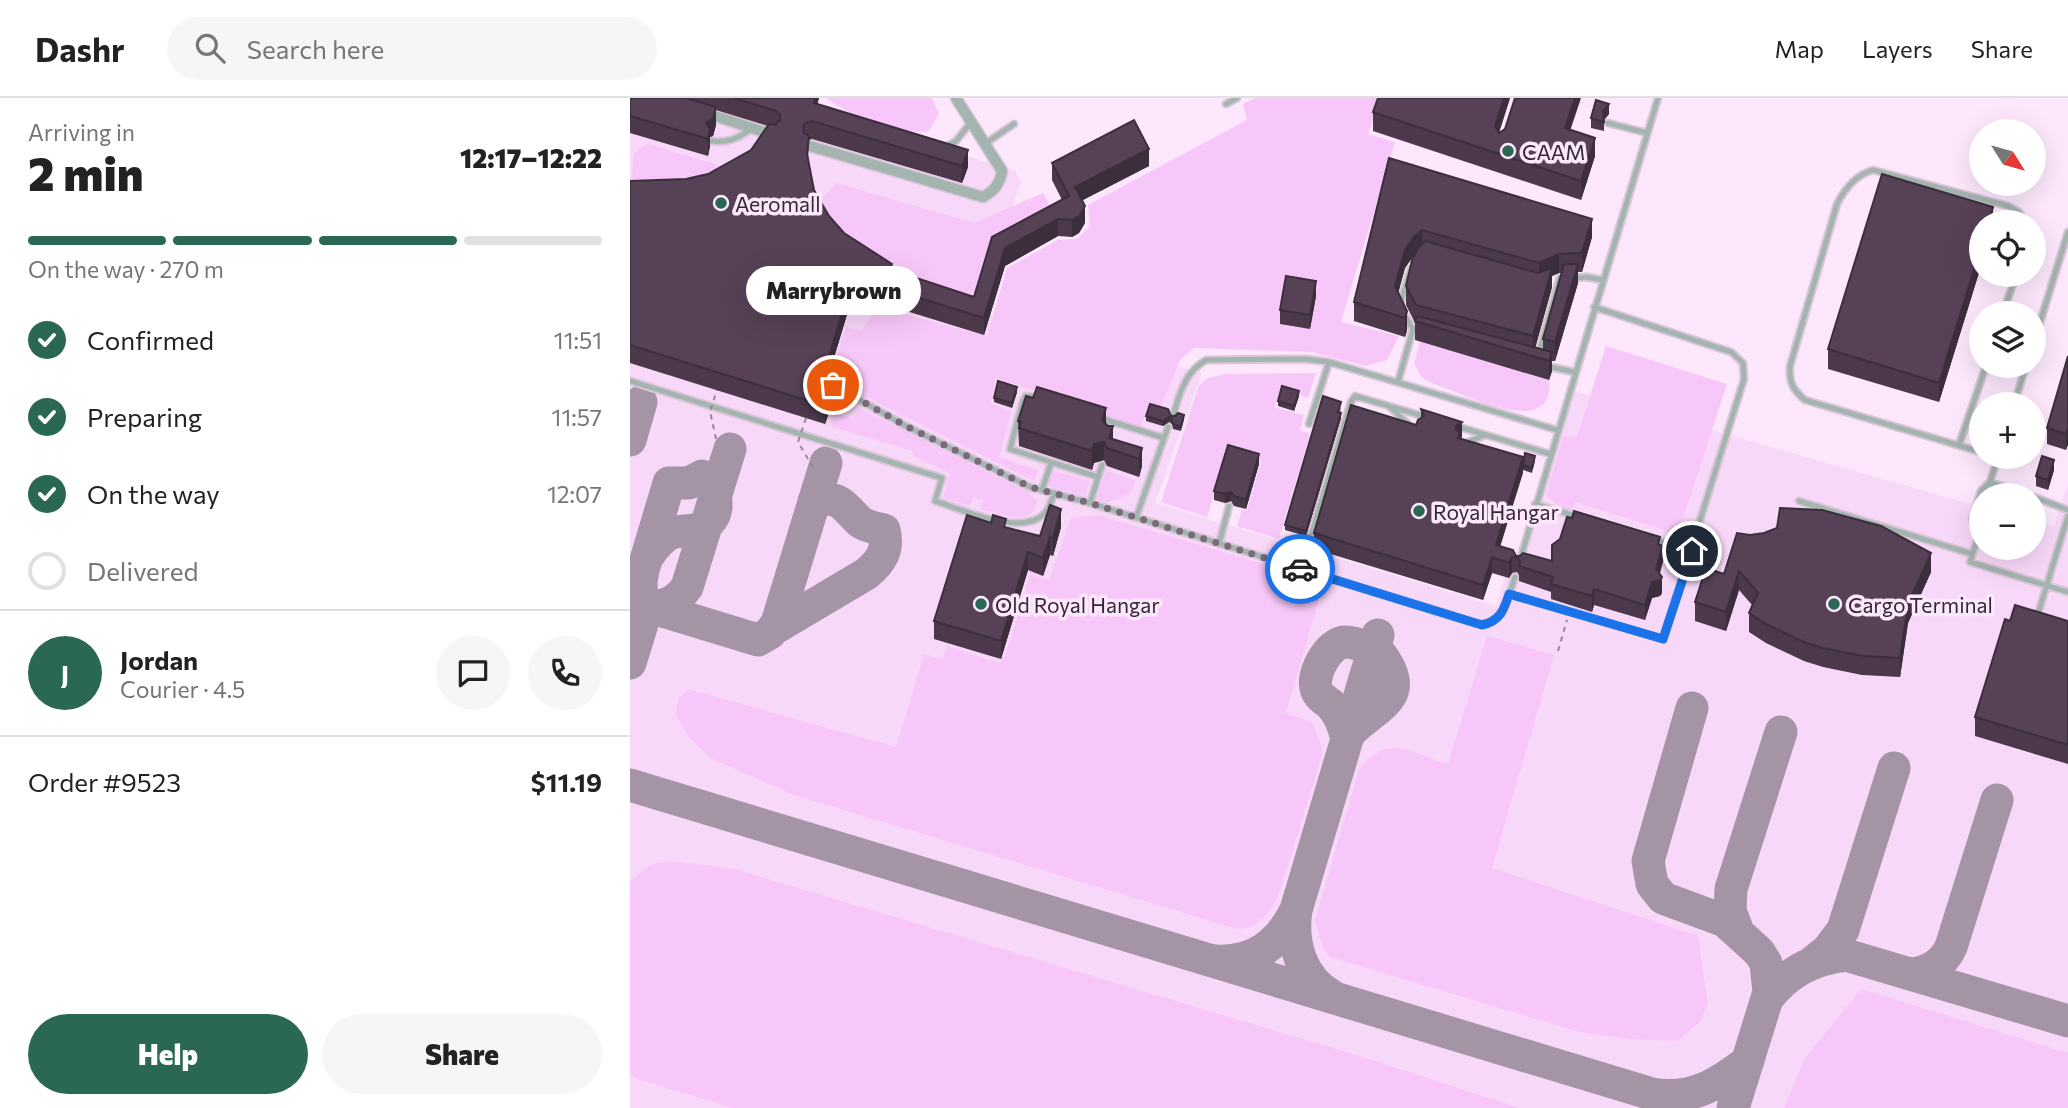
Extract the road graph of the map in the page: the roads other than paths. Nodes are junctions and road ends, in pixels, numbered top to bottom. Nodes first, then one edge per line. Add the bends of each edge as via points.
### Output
1 (956, 98) edge
2 (1237, 98) edge
3 (1658, 98) edge
4 (1226, 104) dead end
5 (692, 109) edge
6 (971, 122) junction
7 (1608, 123) dead end
8 (1014, 124) dead end
9 (753, 127) junction
10 (1647, 134) junction
11 (773, 135) edge
12 (711, 141) edge
13 (986, 143) junction
14 (810, 146) edge
15 (934, 149) edge
16 (2016, 210) edge
17 (2068, 232) edge
18 (1414, 260) edge
19 (1560, 278) junction
20 (1602, 280) junction
21 (1550, 283) edge
22 (2046, 303) edge
23 (1594, 307) junction
24 (1413, 329) junction
25 (1426, 332) edge
26 (1329, 362) junction
27 (1574, 372) junction
28 (1982, 378) edge
29 (630, 381) edge
30 (1398, 382) junction
31 (833, 385) dead end
32 (1044, 399) edge
33 (1388, 405) junction
34 (1092, 415) edge
35 (1173, 416) edge
36 (1437, 420) edge
37 (1116, 423) junction
38 (1309, 424) dead end
39 (1449, 424) edge
40 (1168, 427) dead end
41 (1411, 427) edge
42 (1557, 430) junction
43 (1113, 431) edge
44 (1486, 435) junction
45 (1164, 438) junction
46 (1461, 443) edge
47 (1959, 445) junction
48 (1969, 448) edge
49 (1550, 454) junction
50 (1051, 463) junction
51 (1102, 465) dead end
52 (1994, 469) edge
53 (1098, 477) junction
54 (1990, 482) joint
55 (1993, 483) edge
56 (1042, 490) junction
57 (1054, 493) junction
58 (1798, 501) dead end
59 (2046, 502) edge
60 (1090, 503) junction
61 (1535, 504) junction
62 (1229, 506) dead end
63 (2068, 510) edge
64 (2068, 516) edge
65 (1136, 518) junction
66 (1587, 520) edge
67 (1310, 538) dead end
68 (1653, 539) edge
69 (1219, 544) junction
70 (1692, 551) junction
71 (1969, 553) edge
72 (1970, 560) edge
73 (1518, 567) edge
74 (1515, 577) dead end
75 (2047, 586) junction
76 (2068, 592) edge
77 (1509, 594) junction
78 (2035, 624) edge

1 - 6 street
2 - 4 lane
3 - 10 lane
5 - 9 street
6 - 13 street
6 - 15 lane via 950,146
7 - 10 lane
8 - 13 lane
9 - 11 street
9 - 12 lane via 738,139
10 - 20 lane
13 - 14 street via 1002,171 997,187 983,197
16 - 47 lane via 1873,170 1861,174 1843,192 1790,366 1790,381 1805,400
17 - 22 lane
18 - 24 lane via 1400,306
19 - 20 lane
19 - 21 lane
19 - 27 lane via 1536,363
20 - 23 lane
23 - 27 lane
23 - 70 lane via 1731,352 1743,363 1744,379
24 - 25 lane
24 - 30 lane
26 - 30 lane
26 - 35 lane via 1206,360 1183,382
26 - 38 lane
27 - 42 lane
28 - 47 lane
29 - 57 lane via 942,478 934,501 1002,522 1035,520 1044,514
30 - 42 lane
31 - 56 lane via 906,426
32 - 50 lane via 1026,396 1010,446
33 - 36 lane
33 - 41 lane
33 - 67 lane via 1355,396 1351,402
34 - 37 lane
37 - 43 lane
37 - 45 lane
39 - 44 lane
40 - 45 lane
42 - 49 lane
44 - 46 lane
44 - 49 lane
45 - 65 lane
47 - 48 lane
49 - 61 lane
50 - 53 lane
50 - 56 lane
51 - 53 lane
52 - 54 lane
53 - 60 lane
54 - 55 lane
56 - 57 lane
57 - 60 lane
58 - 71 lane
59 - 63 lane
60 - 65 lane
61 - 66 lane
61 - 73 lane
62 - 69 lane
64 - 75 lane
65 - 69 lane
68 - 70 lane
69 - 77 lane via 1482,625 1498,618
70 - 77 lane via 1663,639
72 - 75 lane
74 - 77 lane
75 - 76 lane
75 - 78 lane

